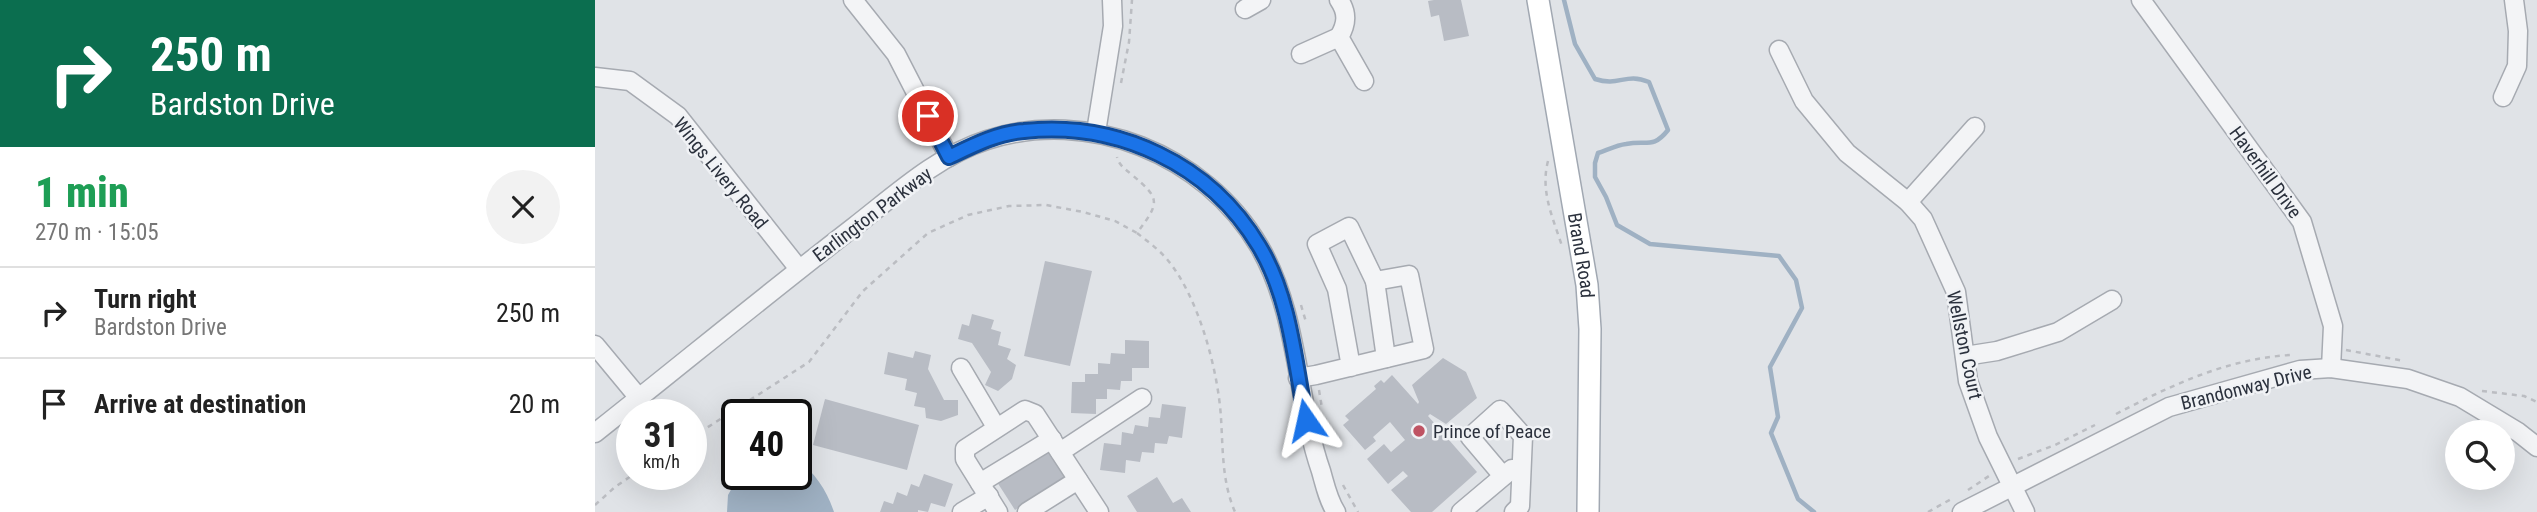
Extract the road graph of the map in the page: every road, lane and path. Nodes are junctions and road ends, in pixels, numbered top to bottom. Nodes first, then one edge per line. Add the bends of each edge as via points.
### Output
1 (853, 0) edge
2 (1112, 0) edge
3 (1339, 0) edge
4 (1538, 0) edge
5 (2141, 0) edge
6 (2514, 0) edge
7 (1339, 37) junction
8 (1779, 50) dead end
9 (1301, 54) dead end
10 (595, 77) edge
11 (1364, 81) dead end
12 (2503, 97) dead end
13 (1975, 127) dead end
14 (1096, 132) junction
15 (1121, 140) junction
16 (1550, 152) dead end
17 (949, 157) junction
18 (1908, 202) junction
19 (1137, 233) junction
20 (1565, 257) dead end
21 (799, 269) junction
22 (1375, 281) junction
23 (2112, 300) dead end
24 (595, 345) edge
25 (1965, 356) junction
26 (1386, 358) junction
27 (1351, 367) junction
28 (961, 368) dead end
29 (2331, 368) junction
30 (1298, 378) junction
31 (639, 398) junction
32 (1142, 398) dead end
33 (996, 427) junction
34 (707, 428) edge
35 (595, 433) edge
36 (1056, 445) junction
37 (2537, 447) edge
38 (1522, 461) junction
39 (1503, 476) junction
40 (1078, 480) junction
41 (616, 486) edge
42 (2012, 486) junction
43 (984, 490) junction
44 (595, 505) edge
45 (962, 512) edge
46 (998, 512) edge
47 (1027, 512) edge
48 (1099, 512) edge
49 (1235, 512) edge
50 (1336, 512) edge
51 (1461, 512) edge
52 (1514, 512) edge
53 (1588, 512) edge
54 (1962, 512) edge
55 (2025, 512) edge

1 - 17 street via 896,54
2 - 14 street via 1113,26
3 - 7 street via 1347,18
4 - 53 main road, Brand Road via 1587,285
5 - 29 street, Haverhill Drive via 2302,222 2333,326
6 - 12 street via 2517,66
7 - 9 street
7 - 11 street
8 - 18 street, Wellston Court via 1804,102 1847,153
10 - 21 street, Wings Livery Road via 631,81 678,116
13 - 18 street
14 - 15 street, Earlington Parkway
14 - 17 street, Earlington Parkway via 1022,131
15 - 19 path via 1119,164 1154,197 1152,213
15 - 30 street, Earlington Parkway via 1160,152 1190,172 1240,219 1275,278
16 - 20 path via 1545,186
17 - 21 street, Earlington Parkway
18 - 25 street, Wellston Court via 1923,219 1956,292
19 - 34 path via 1115,221 1046,205 1009,206 968,215 928,233 863,291 809,362
19 - 49 path via 1168,260 1202,329 1215,370 1221,454
21 - 31 street, Earlington Parkway
22 - 26 street
22 - 26 street via 1409,275 1424,349
22 - 27 street via 1349,228 1317,244 1337,289
23 - 25 street via 2058,332
24 - 31 street
25 - 42 street, Wellston Court via 1968,381 1987,437
26 - 27 street
27 - 30 street
28 - 33 street
29 - 37 street, Brandonway Drive via 2408,379 2460,397
29 - 42 street, Brandonway Drive via 2300,370 2169,407
30 - 50 street, Earlington Parkway via 1310,440
31 - 35 street, Earlington Parkway
32 - 36 street
33 - 36 street via 1020,412 1031,411
33 - 43 street via 965,449 965,459
36 - 40 street
36 - 43 street
38 - 39 street
38 - 39 street via 1523,436 1500,410 1471,437
38 - 52 street via 1520,506
39 - 51 street
40 - 47 street
40 - 48 street
41 - 44 path
42 - 54 street, Brandonway Drive
42 - 55 street, Wellston Court
43 - 45 street
43 - 46 street

